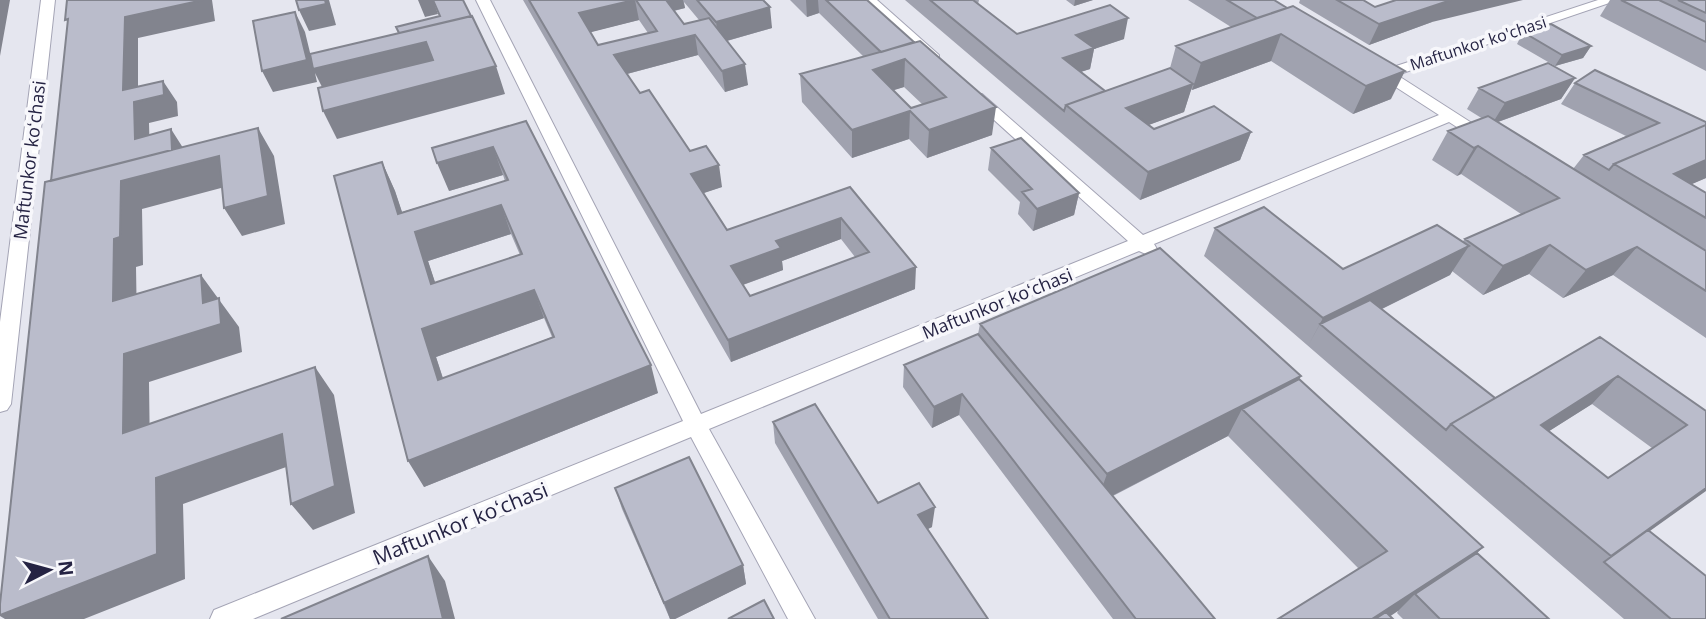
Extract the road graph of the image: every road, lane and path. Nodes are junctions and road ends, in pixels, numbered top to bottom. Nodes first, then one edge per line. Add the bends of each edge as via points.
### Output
1 (48, 0) edge
2 (483, 0) edge
3 (869, 0) edge
4 (1611, 0) edge
5 (1363, 59) edge
6 (1386, 74) junction
7 (1450, 116) junction
8 (1506, 151) edge
9 (1141, 243) junction
10 (1161, 262) edge
11 (1, 396) edge
12 (697, 427) junction
13 (223, 619) edge
14 (802, 619) edge

1 - 11 street, Maftunkor koʻchasi
2 - 12 street
3 - 9 street
4 - 6 street, Maftunkor ko'chasi
5 - 6 street
6 - 7 street
7 - 8 street
7 - 9 street, Maftunkor koʻchasi
9 - 10 street
9 - 12 street, Maftunkor koʻchasi
12 - 13 street, Maftunkor koʻchasi
12 - 14 street

